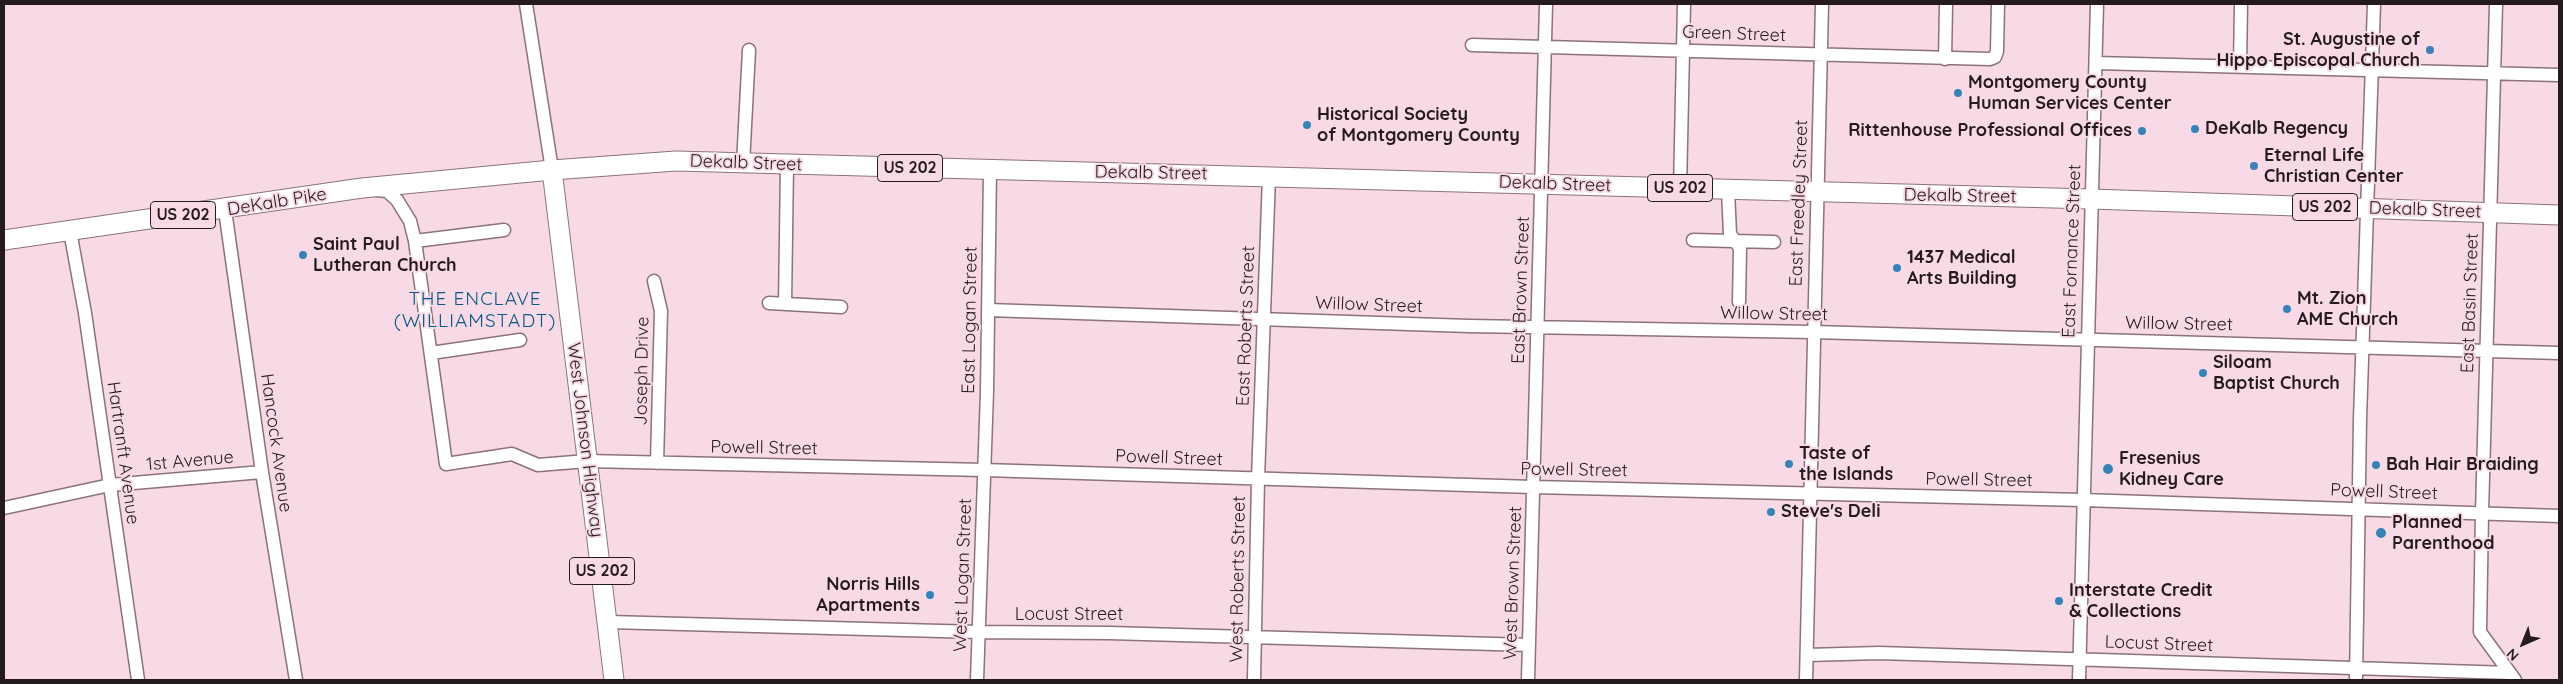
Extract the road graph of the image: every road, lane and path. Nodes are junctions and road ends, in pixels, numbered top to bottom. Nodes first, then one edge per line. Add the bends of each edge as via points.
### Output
1 (526, 4) edge
2 (1546, 4) edge
3 (1684, 4) edge
4 (1822, 4) edge
5 (1946, 4) edge
6 (1998, 4) edge
7 (2097, 4) edge
8 (2241, 4) edge
9 (2374, 4) edge
10 (2496, 4) edge
11 (1472, 45) dead end
12 (1544, 46) junction
13 (749, 50) dead end
14 (1682, 50) junction
15 (1820, 54) junction
16 (1946, 59) junction
17 (2096, 64) junction
18 (2240, 66) junction
19 (2372, 70) junction
20 (2495, 74) junction
21 (2559, 75) edge
22 (743, 164) junction
23 (787, 165) junction
24 (552, 170) junction
25 (990, 170) junction
26 (1270, 176) junction
27 (1543, 184) junction
28 (362, 188) junction
29 (1680, 188) junction
30 (1728, 190) junction
31 (1818, 192) junction
32 (2090, 199) junction
33 (2368, 208) junction
34 (225, 210) junction
35 (2490, 212) junction
36 (2559, 214) edge
37 (70, 230) junction
38 (504, 230) dead end
39 (4, 240) edge
40 (1693, 240) dead end
41 (415, 241) junction
42 (1737, 242) junction
43 (1774, 242) dead end
44 (654, 281) dead end
45 (1739, 302) dead end
46 (769, 303) dead end
47 (785, 304) junction
48 (841, 307) dead end
49 (988, 310) junction
50 (1263, 318) junction
51 (1537, 327) junction
52 (1813, 332) junction
53 (520, 340) dead end
54 (2086, 340) junction
55 (2363, 347) junction
56 (2486, 351) junction
57 (431, 353) junction
58 (2559, 353) edge
59 (587, 461) junction
60 (657, 463) junction
61 (984, 470) junction
62 (262, 472) junction
63 (1258, 478) junction
64 (110, 485) junction
65 (1534, 487) junction
66 (1809, 493) junction
67 (2083, 500) junction
68 (4, 508) edge
69 (2359, 509) junction
70 (2482, 513) junction
71 (2559, 516) edge
72 (609, 622) junction
73 (978, 632) junction
74 (1254, 637) junction
75 (1529, 645) junction
76 (1807, 655) junction
77 (2079, 659) junction
78 (2356, 675) edge
79 (2512, 677) edge
80 (138, 680) edge
81 (296, 680) edge
82 (614, 680) edge
83 (977, 680) edge
84 (1254, 680) edge
85 (1528, 680) edge
86 (1806, 680) edge
87 (2079, 680) edge

1 - 24 street
2 - 12 street, East Brown Street
3 - 14 street
4 - 15 street, East Freedley Street
5 - 16 street
6 - 16 street, Green Street via 1995,57
7 - 17 street, East Fornance Street
8 - 18 street
9 - 19 street
10 - 20 street, East Basin Street
11 - 12 street, Green Street
12 - 14 street, Green Street
12 - 27 street, East Brown Street
13 - 22 street
14 - 15 street, Green Street
14 - 29 street
15 - 16 street, Green Street
15 - 31 street, East Freedley Street
17 - 18 street
17 - 32 street, East Fornance Street
18 - 19 street
19 - 20 street
19 - 33 street
20 - 21 street
20 - 35 street, East Basin Street
22 - 23 highway, Dekalb Street / US 202
22 - 24 highway, Dekalb Street / US 202 via 676,161
23 - 25 highway, Dekalb Street / US 202
23 - 47 street
24 - 28 highway, DeKalb Pike / US 202
24 - 59 highway, West Johnson Highway / US 202
25 - 26 highway, Dekalb Street / US 202
25 - 49 street, East Logan Street
26 - 27 highway, Dekalb Street / US 202
26 - 50 street, East Roberts Street
27 - 29 highway, Dekalb Street / US 202
27 - 51 street, East Brown Street
28 - 34 highway, DeKalb Pike / US 202
28 - 41 street via 387,191 397,200 410,221
29 - 30 highway, Dekalb Street / US 202
30 - 31 highway, Dekalb Street / US 202
30 - 42 street via 1730,234
31 - 32 highway, Dekalb Street / US 202
31 - 52 street, East Freedley Street
32 - 33 highway, Dekalb Street / US 202
32 - 54 street, East Fornance Street
33 - 35 highway, Dekalb Street / US 202
33 - 55 street
34 - 37 highway, DeKalb Pike / US 202
34 - 62 street, Hancock Avenue
35 - 36 highway, Dekalb Street / US 202
35 - 56 street, East Basin Street
37 - 39 highway, DeKalb Pike / US 202
37 - 64 street, Hartranft Avenue
38 - 41 street
40 - 42 street
41 - 57 street
42 - 43 street
42 - 45 street via 1740,248
44 - 60 street, Joseph Drive via 661,311
46 - 47 street
47 - 48 street
49 - 50 street, Willow Street
49 - 61 street, East Logan Street
50 - 51 street, Willow Street
50 - 63 street, East Roberts Street
51 - 52 street, Willow Street
51 - 65 street, East Brown Street
52 - 54 street, Willow Street
52 - 66 street, East Freedley Street
53 - 57 street
54 - 55 street, Willow Street
54 - 67 street, East Fornance Street
55 - 56 street, Willow Street
55 - 69 street
56 - 58 street, Willow Street
56 - 70 street, East Basin Street
57 - 59 street, Powell Street via 446,464 512,454 538,465
59 - 60 street, Powell Street
59 - 72 highway, West Johnson Highway / US 202
60 - 61 street, Powell Street
61 - 63 street, Powell Street
61 - 73 street, West Logan Street
62 - 64 street, 1st Avenue
62 - 81 street, Hancock Avenue
63 - 65 street, Powell Street
63 - 74 street, West Roberts Street
64 - 68 street, 1st Avenue
64 - 80 street, Hartranft Avenue
65 - 66 street, Powell Street
65 - 75 street, West Brown Street
66 - 67 street, Powell Street
66 - 76 street, East Freedley Street
67 - 69 street, Powell Street
67 - 77 street, East Fornance Street
69 - 70 street, Powell Street
69 - 78 street
70 - 71 street, Powell Street
70 - 79 street, East Basin Street via 2480,632
72 - 73 street, Locust Street
72 - 82 highway, West Johnson Highway / US 202
73 - 74 street, Locust Street
73 - 83 street, West Logan Street
74 - 75 street, Locust Street
74 - 84 street, West Roberts Street
75 - 85 street, West Brown Street
76 - 77 street, Locust Street via 1879,653
76 - 86 street, East Freedley Street
77 - 78 street, Locust Street
77 - 87 street, East Fornance Street
78 - 79 street, Locust Street

